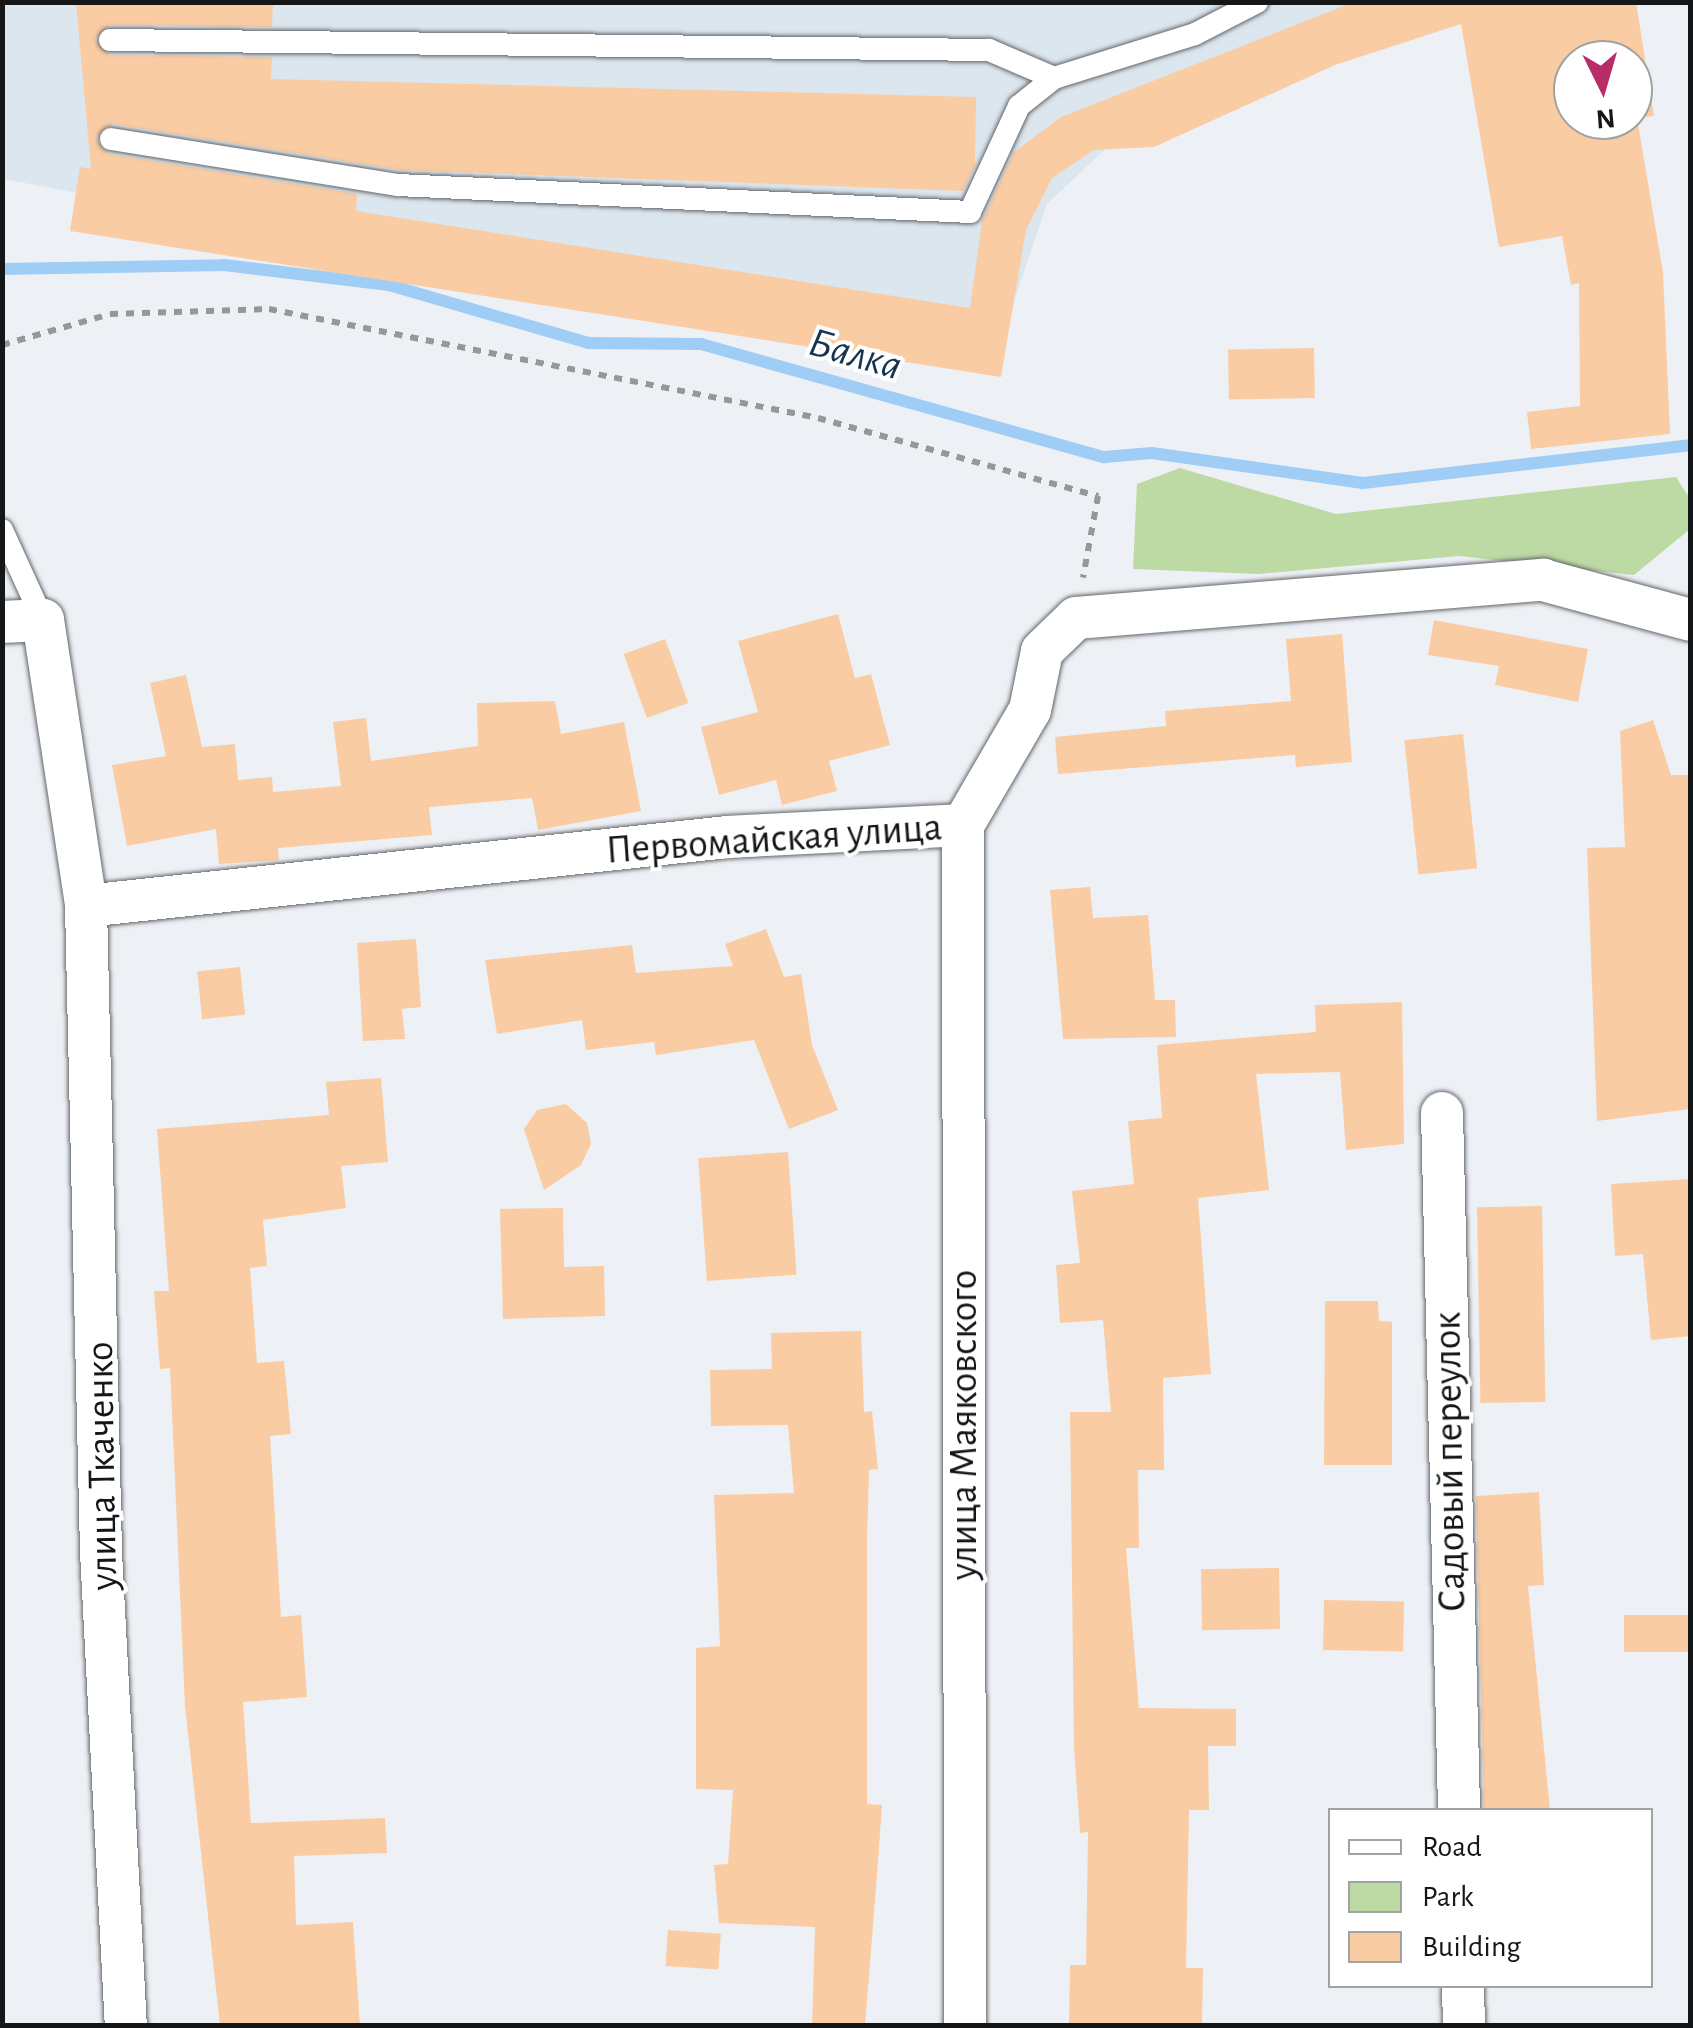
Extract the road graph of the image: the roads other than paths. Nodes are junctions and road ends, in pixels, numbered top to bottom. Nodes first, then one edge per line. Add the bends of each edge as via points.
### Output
1 (1257, 2) edge
2 (110, 40) dead end
3 (1054, 78) junction
4 (111, 139) dead end
5 (2, 530) edge
6 (1690, 620) edge
7 (23, 621) edge
8 (963, 825) junction
9 (86, 906) junction
10 (1442, 1113) dead end
11 (1459, 1808) edge
12 (1463, 1988) edge
13 (126, 2026) edge
14 (966, 2026) edge
15 (1464, 2026) edge

1 - 3 lane via 1196,34
2 - 3 lane via 989,50
3 - 4 lane via 1019,106 970,212 398,185
5 - 7 lane
6 - 8 street, Первомайская улица via 1543,580 1076,618 1042,651 1030,710
7 - 9 street, улица Ткаченко
8 - 9 street, Первомайская улица via 727,837
8 - 14 street, улица Маяковского
9 - 13 street, улица Ткаченко via 101,1552
10 - 11 street, Садовый переулок
12 - 15 street

